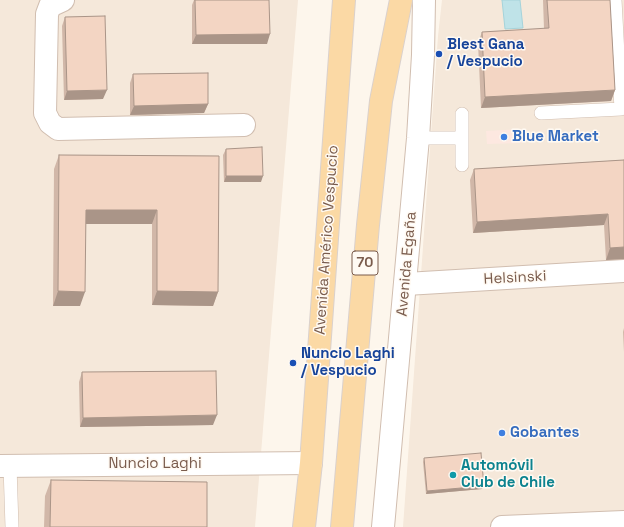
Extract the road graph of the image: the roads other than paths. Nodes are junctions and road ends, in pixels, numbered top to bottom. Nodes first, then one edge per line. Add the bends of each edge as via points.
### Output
1 (63, 0) edge
2 (344, 0) edge
3 (401, 0) edge
4 (424, 0) edge
5 (615, 0) edge
6 (541, 113) edge
7 (462, 114) dead end
8 (244, 125) dead end
9 (418, 138) junction
10 (462, 138) junction
11 (462, 165) dead end
12 (624, 272) edge
13 (406, 284) junction
14 (311, 463) junction
15 (5, 466) edge
16 (624, 522) edge
17 (12, 527) edge
18 (304, 527) edge
19 (342, 527) edge
20 (382, 527) edge
21 (502, 527) edge

1 - 8 street via 50,6 47,14 46,113 50,123 58,129
2 - 14 main road, Avenida Américo Vespucio
3 - 19 main road, 70 via 381,101
4 - 9 street, Avenida Egaña
5 - 6 lane via 621,109
7 - 10 lane
9 - 10 lane
9 - 13 street, Avenida Egaña
10 - 11 lane
12 - 13 street, Helsinski
13 - 20 street, Avenida Egaña
14 - 15 street, Nuncio Laghi
14 - 18 main road, Avenida Américo Vespucio
15 - 17 lane
16 - 21 street

